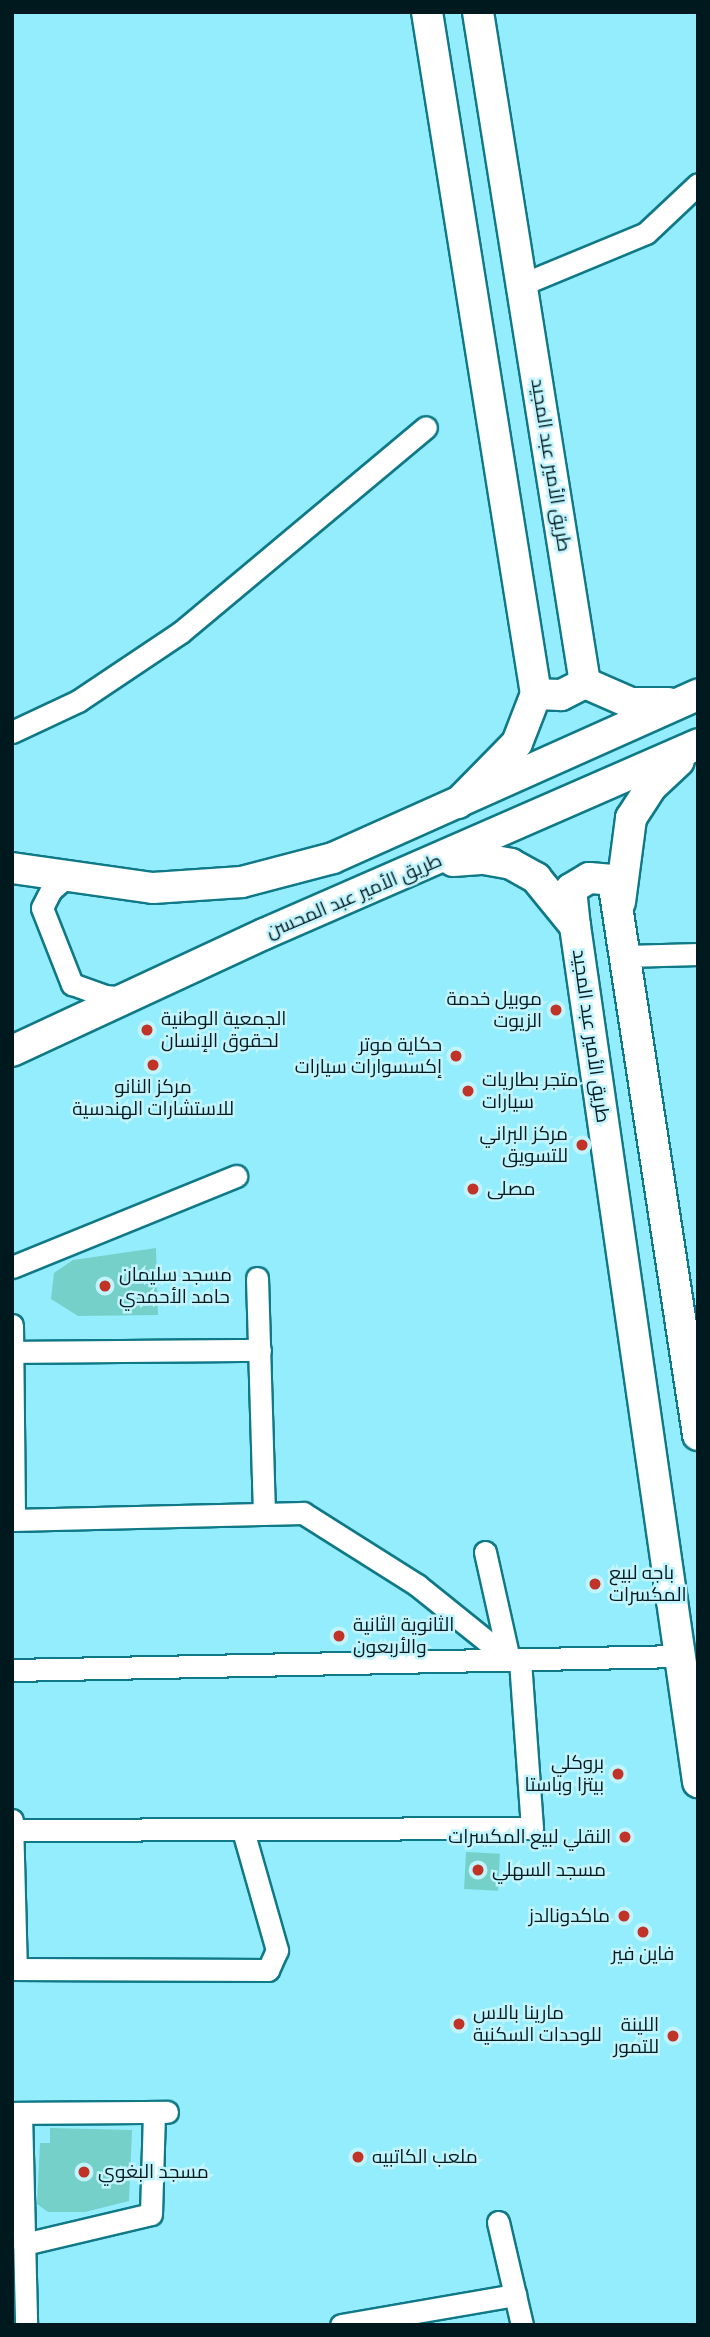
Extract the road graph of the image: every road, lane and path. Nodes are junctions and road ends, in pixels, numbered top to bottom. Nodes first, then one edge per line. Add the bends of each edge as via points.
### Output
1 (427, 12) edge
2 (478, 12) edge
3 (698, 184) edge
4 (523, 284) junction
5 (426, 427) dead end
6 (584, 683) junction
7 (536, 694) junction
8 (688, 699) edge
9 (12, 732) edge
10 (698, 744) edge
11 (458, 803) junction
12 (435, 862) junction
13 (12, 868) edge
14 (66, 877) junction
15 (619, 920) junction
16 (575, 926) junction
17 (698, 954) edge
18 (626, 956) junction
19 (133, 998) junction
20 (12, 1051) edge
21 (236, 1176) dead end
22 (12, 1267) edge
23 (257, 1278) dead end
24 (12, 1325) edge
25 (260, 1350) junction
26 (13, 1352) edge
27 (698, 1435) edge
28 (264, 1514) junction
29 (13, 1520) edge
30 (485, 1552) dead end
31 (679, 1656) junction
32 (514, 1659) junction
33 (12, 1670) edge
34 (698, 1782) edge
35 (12, 1820) edge
36 (13, 1830) edge
37 (243, 1831) junction
38 (14, 1969) edge
39 (17, 2113) edge
40 (498, 2222) dead end
41 (24, 2244) junction
42 (515, 2295) junction
43 (26, 2325) edge
44 (341, 2325) edge
45 (522, 2325) edge

1 - 7 main road
2 - 4 main road, طريق الأمير عبد المجيد
3 - 4 street via 646,233
4 - 6 main road, طريق الأمير عبد المجيد
5 - 9 street via 181,632 79,701
6 - 7 main road via 561,695
6 - 8 main road via 631,703
7 - 11 main road via 517,743
8 - 11 main road
10 - 12 main road, طريق الأمير عبد المحسن
10 - 15 main road via 651,787 631,818
11 - 14 main road via 333,858 243,882 153,888
12 - 16 main road via 484,859 511,864 536,878
12 - 19 main road, طريق الأمير عبد المحسن via 264,934
13 - 14 main road
14 - 19 street via 51,890 42,908 72,984 105,996
15 - 16 main road, طريق الأمير عبد المجيد via 613,880 589,878 571,889
15 - 18 main road, طريق الأمير عبد المجيد
16 - 31 main road, طريق الأمير عبد المجيد
17 - 18 street
18 - 27 main road, طريق الأمير عبد المجيد
19 - 20 main road, طريق الأمير عبد المحسن
21 - 22 street
23 - 25 street
24 - 26 street
25 - 26 street
25 - 28 street
26 - 29 street
28 - 29 street
28 - 32 street via 303,1513 332,1528
30 - 32 street
31 - 32 street
31 - 34 main road, طريق الأمير عبد المجيد
32 - 33 street
32 - 37 street via 532,1828
35 - 36 street
36 - 37 street
36 - 38 street
37 - 38 street via 277,1950 268,1970
39 - 41 street
39 - 41 street via 161,2112 151,2214
40 - 42 street
41 - 43 street
42 - 44 street
42 - 45 street

